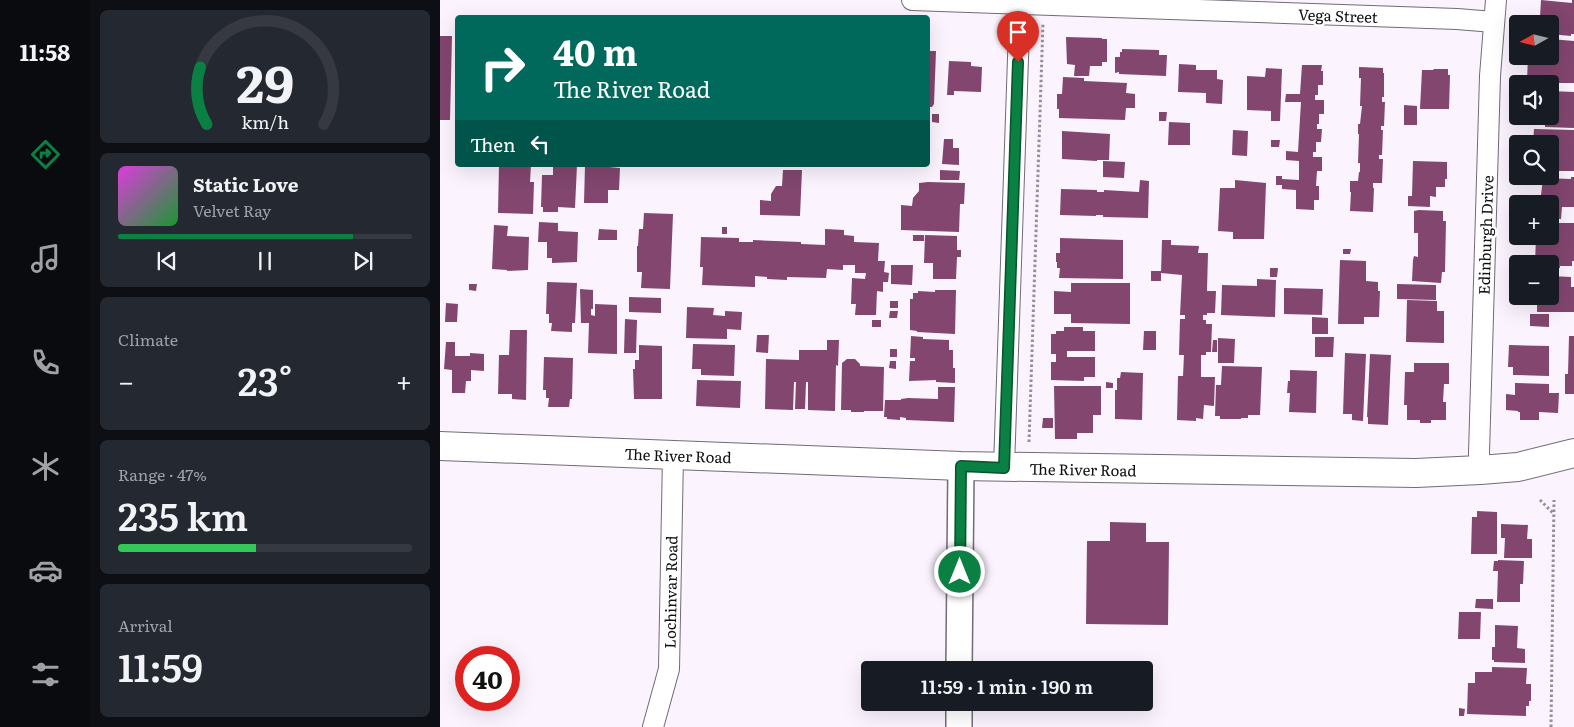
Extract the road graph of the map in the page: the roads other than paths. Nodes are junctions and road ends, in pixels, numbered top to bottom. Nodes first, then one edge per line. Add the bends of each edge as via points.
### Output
1 (912, 0) edge
2 (1496, 0) edge
3 (1020, 2) edge
4 (1494, 22) junction
5 (440, 446) edge
6 (1574, 453) edge
7 (673, 455) junction
8 (961, 466) junction
9 (1004, 468) junction
10 (1480, 470) junction
11 (959, 661) edge
12 (959, 711) edge
13 (653, 727) edge
14 (959, 727) edge

1 - 3 street, Vega Street
2 - 4 street, Edinburgh Drive
3 - 4 street, Vega Street
3 - 9 street
4 - 10 street, Edinburgh Drive via 1488,123
5 - 7 main road, The River Road
6 - 10 main road, The River Road via 1518,467
7 - 8 main road, The River Road
7 - 13 street, Lochinvar Road via 668,668
8 - 9 main road, The River Road
8 - 11 street
9 - 10 main road, The River Road via 1416,473
12 - 14 street

